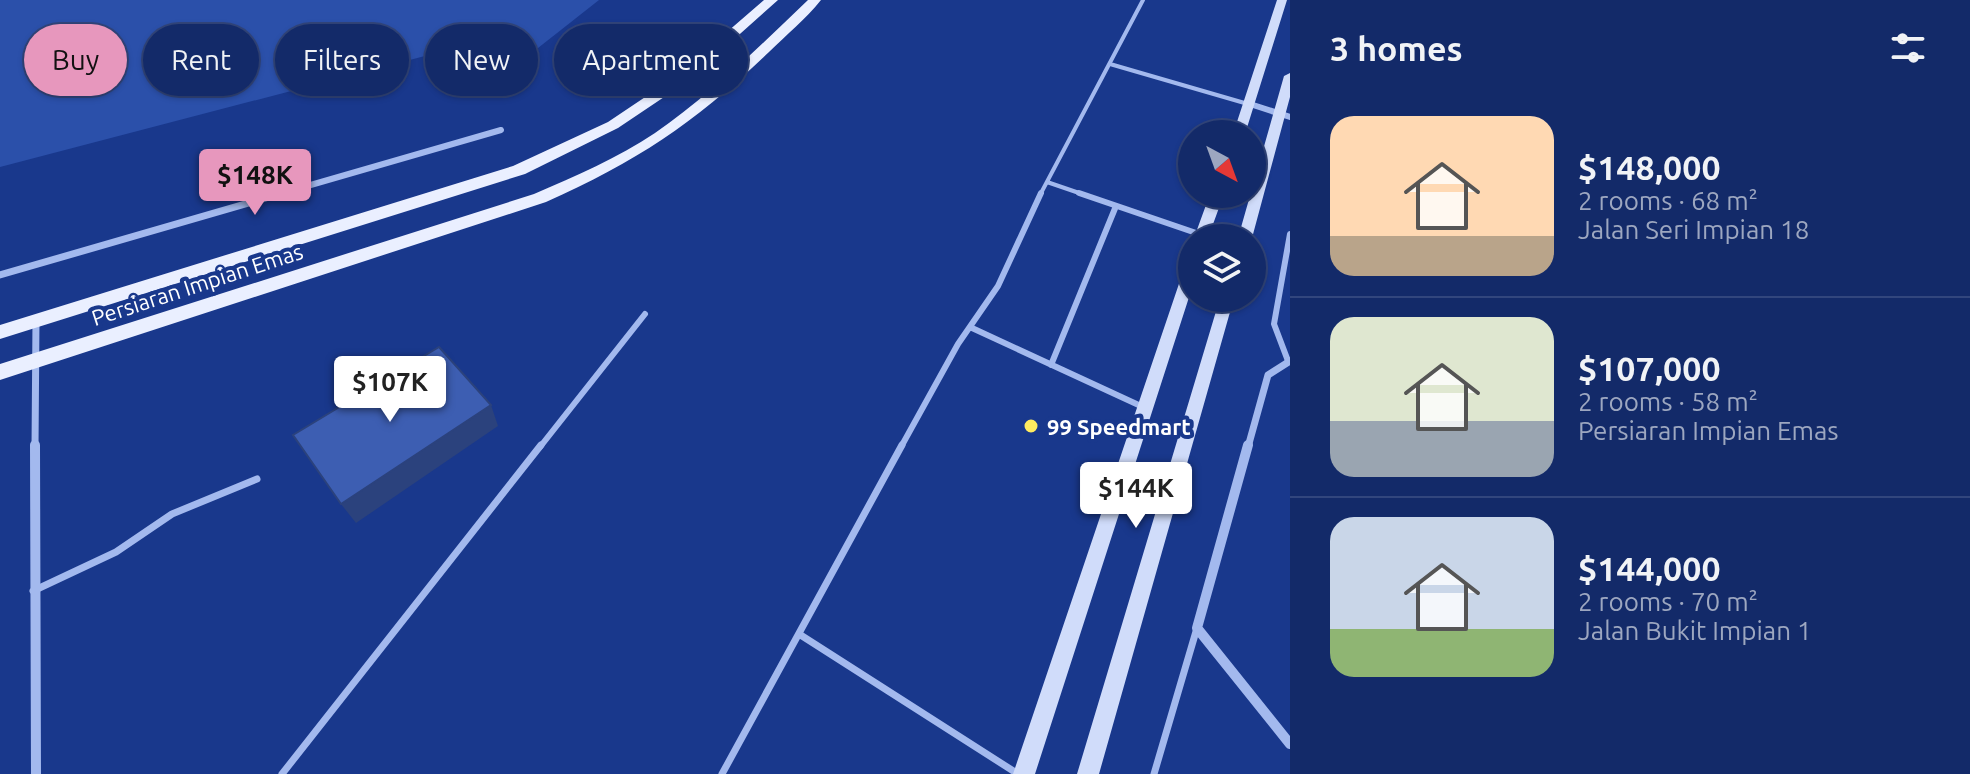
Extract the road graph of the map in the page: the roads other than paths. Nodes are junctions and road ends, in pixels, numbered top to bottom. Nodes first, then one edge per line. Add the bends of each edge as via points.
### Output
1 (772, 0) edge
2 (815, 0) edge
3 (1143, 0) edge
4 (1282, 0) edge
5 (1110, 64) junction
6 (1290, 76) edge
7 (1250, 104) junction
8 (1285, 115) edge
9 (1244, 120) edge
10 (501, 130) dead end
11 (1047, 182) junction
12 (1116, 206) junction
13 (1250, 224) edge
14 (1178, 229) edge
15 (1290, 234) edge
16 (0, 275) edge
17 (1178, 310) edge
18 (1223, 312) edge
19 (645, 314) dead end
20 (36, 320) junction
21 (972, 328) junction
22 (0, 332) edge
23 (35, 361) junction
24 (1289, 361) edge
25 (1051, 365) junction
26 (0, 372) edge
27 (1147, 408) junction
28 (257, 479) dead end
29 (33, 591) junction
30 (1197, 628) junction
31 (799, 634) junction
32 (1290, 744) edge
33 (36, 774) edge
34 (282, 774) edge
35 (722, 774) edge
36 (1021, 774) edge
37 (1088, 774) edge
38 (1154, 774) edge

1 - 20 main road, Persiaran Impian Emas via 680,80 613,125 519,170
2 - 23 main road, Persiaran Impian Emas via 716,93 608,167 540,198
3 - 5 lane
4 - 7 street
5 - 7 lane
5 - 11 lane
6 - 8 street
7 - 8 street
7 - 9 street
8 - 13 street
10 - 16 street
11 - 12 lane
11 - 21 lane via 1023,238
12 - 14 lane
12 - 25 lane
15 - 24 lane via 1274,324
17 - 27 street
18 - 37 street
19 - 34 lane
20 - 22 main road, Persiaran Impian Emas
20 - 23 street
21 - 25 lane
21 - 31 lane via 958,344
23 - 26 main road, Persiaran Impian Emas
23 - 29 street
24 - 30 street via 1268,375
25 - 27 lane
27 - 36 street
28 - 29 lane via 172,514 116,552
29 - 33 street
30 - 32 street
30 - 38 lane
31 - 35 lane
31 - 36 lane

